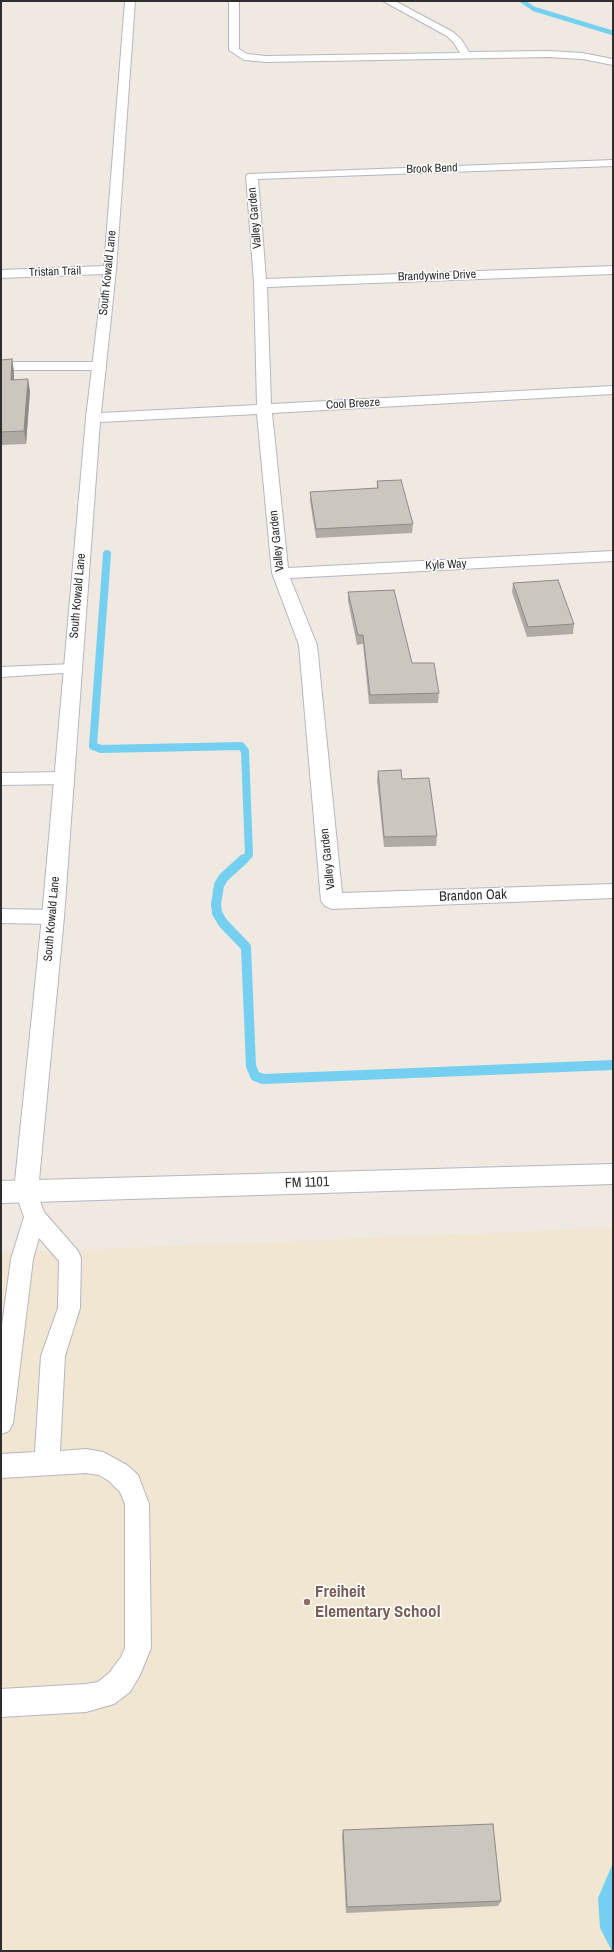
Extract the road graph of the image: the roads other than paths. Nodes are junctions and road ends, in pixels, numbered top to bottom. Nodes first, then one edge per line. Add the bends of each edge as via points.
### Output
1 (130, 1) edge
2 (234, 1) edge
3 (388, 1) edge
4 (466, 55) junction
5 (613, 62) edge
6 (613, 163) edge
7 (252, 176) joint
8 (110, 270) junction
9 (613, 270) edge
10 (1, 274) edge
11 (260, 284) junction
12 (1, 366) edge
13 (98, 366) junction
14 (613, 390) edge
15 (264, 409) junction
16 (93, 418) junction
17 (613, 556) edge
18 (280, 574) junction
19 (73, 669) junction
20 (1, 672) edge
21 (64, 778) junction
22 (1, 779) edge
23 (613, 892) edge
24 (332, 901) joint
25 (1, 916) edge
26 (52, 917) junction
27 (613, 1174) edge
28 (26, 1191) junction
29 (1, 1192) edge
30 (35, 1217) junction
31 (1, 1423) edge
32 (46, 1462) junction
33 (1, 1466) edge
34 (1, 1703) edge

1 - 8 street, South Kowald Lane
2 - 4 street via 234,50 244,57 266,60
3 - 4 street via 450,34 458,41
4 - 5 street via 549,54 582,56
6 - 7 street, Brook Bend
7 - 11 street, Valley Garden
8 - 10 street, Tristan Trail
8 - 13 street, South Kowald Lane
9 - 11 street, Brandywine Drive
11 - 15 street, Valley Garden
12 - 13 lane
13 - 16 street, South Kowald Lane
14 - 15 street, Cool Breeze
15 - 16 street, Cool Breeze
15 - 18 street, Valley Garden
16 - 19 street, South Kowald Lane
17 - 18 street, Kyle Way
18 - 24 street, Valley Garden via 308,645
19 - 20 lane
19 - 21 street, South Kowald Lane
21 - 22 lane
21 - 26 street, South Kowald Lane
23 - 24 street, Brandon Oak
25 - 26 lane
26 - 28 street, South Kowald Lane
27 - 28 street, FM 1101 / FM 1101
28 - 29 street, FM 1101 / FM 1101
28 - 30 lane
30 - 31 lane via 22,1259
30 - 32 lane via 70,1258 70,1308 53,1356
32 - 33 lane
32 - 34 lane via 86,1461 103,1464 118,1473 129,1484 137,1504 138,1648 131,1666 120,1682 104,1694 86,1698

